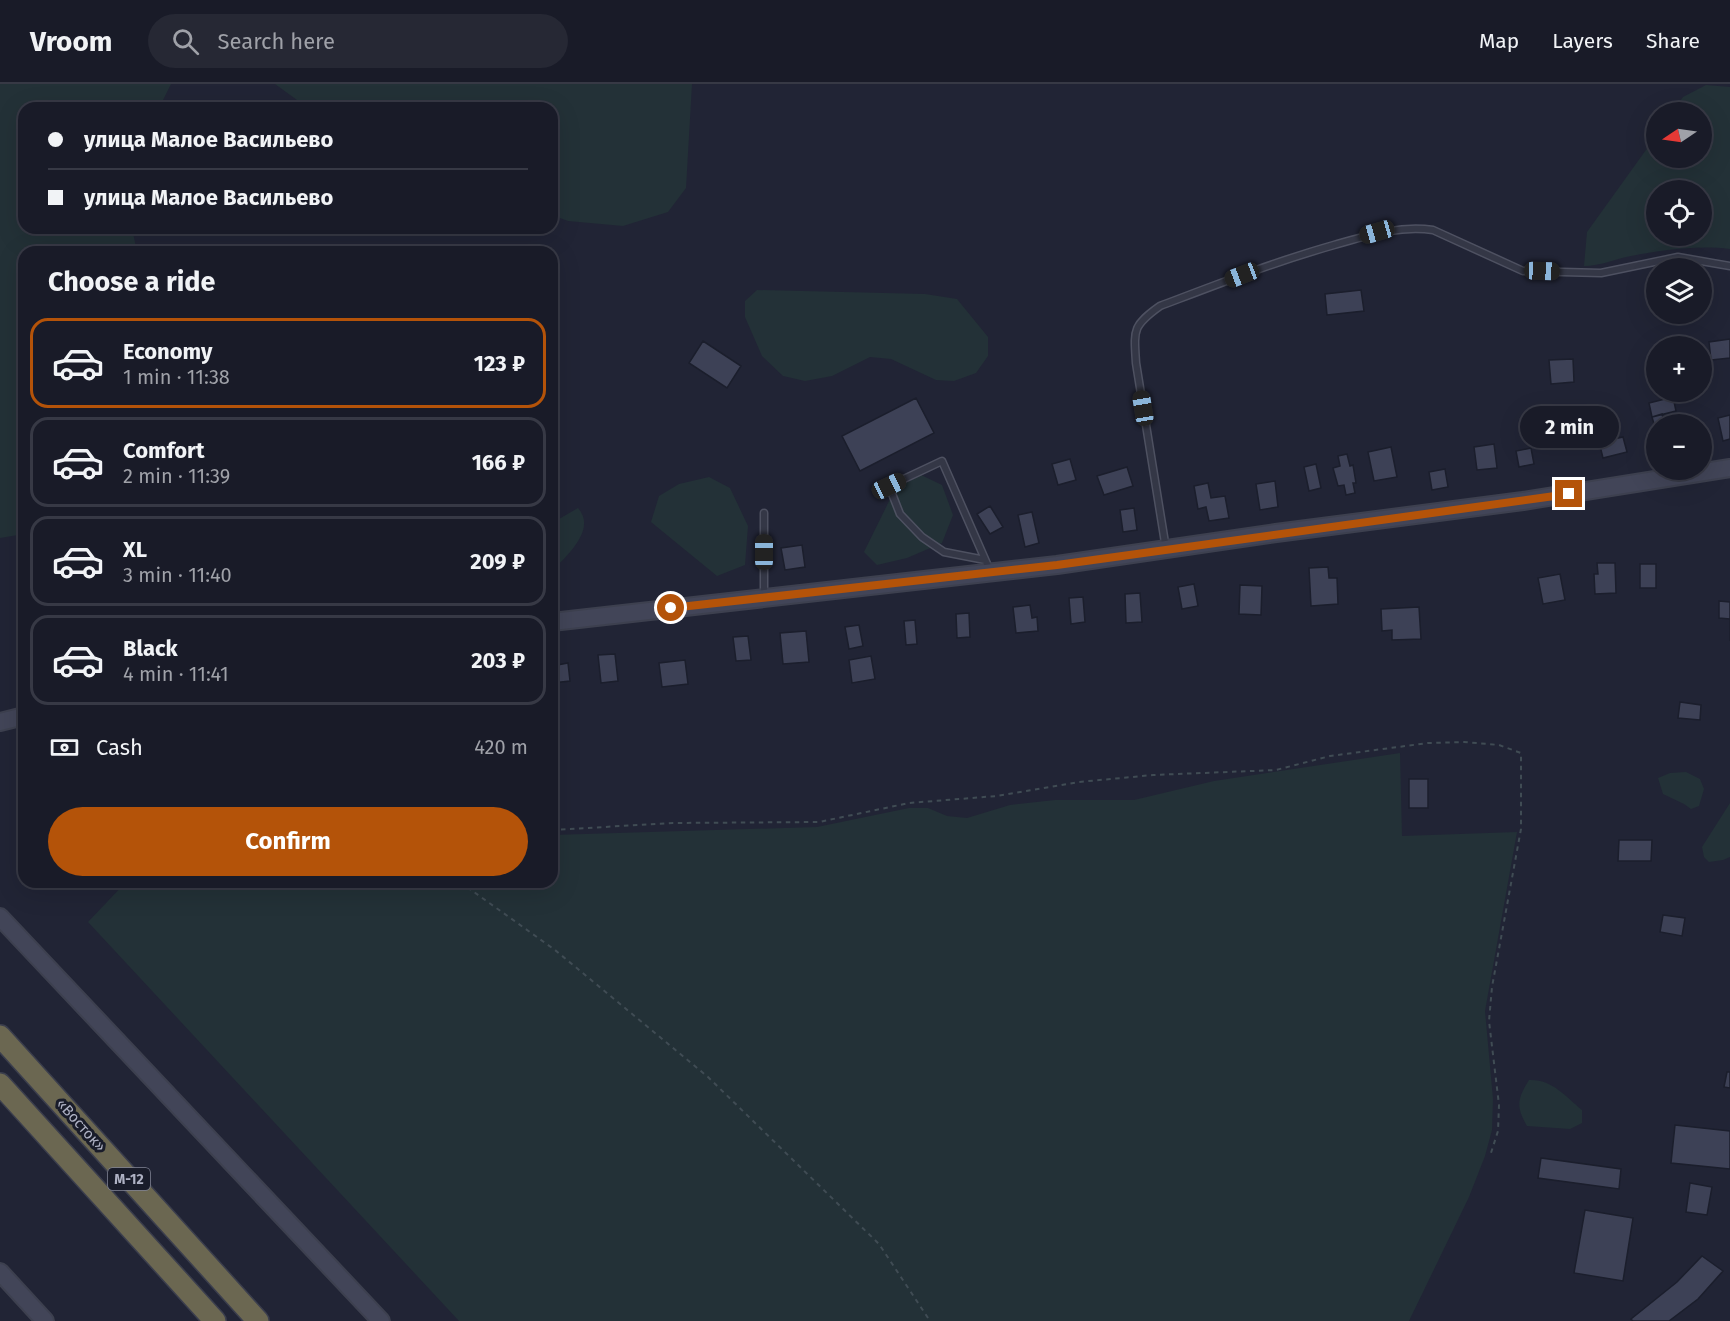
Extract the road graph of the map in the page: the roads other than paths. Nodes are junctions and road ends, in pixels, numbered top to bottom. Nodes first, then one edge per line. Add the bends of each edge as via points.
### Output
1 (1730, 266) edge
2 (1730, 468) edge
3 (764, 513) dead end
4 (1166, 549) junction
5 (987, 566) junction
6 (764, 597) junction
7 (558, 621) edge
8 (0, 715) edge
9 (18, 717) edge
10 (18, 718) edge
11 (0, 722) edge
12 (0, 917) edge
13 (0, 1036) edge
14 (0, 1084) edge
15 (318, 1254) junction
16 (0, 1272) edge
17 (45, 1321) edge
18 (215, 1321) edge
19 (258, 1321) edge
20 (370, 1321) edge
21 (381, 1321) edge

1 - 4 lane via 1678,257 1601,273 1523,271 1433,230 1417,228 1377,232 1283,259 1160,306 1143,319 1134,333
2 - 4 main road via 1523,501
3 - 6 lane
4 - 5 main road
5 - 5 lane via 942,461 889,486 900,514 922,537 944,552
5 - 6 main road
6 - 7 main road
8 - 9 main road
10 - 11 main road
12 - 15 main road
13 - 19 highway, «Восток» / М-12
14 - 18 highway, М-12
15 - 20 main road
15 - 21 main road
16 - 17 main road

